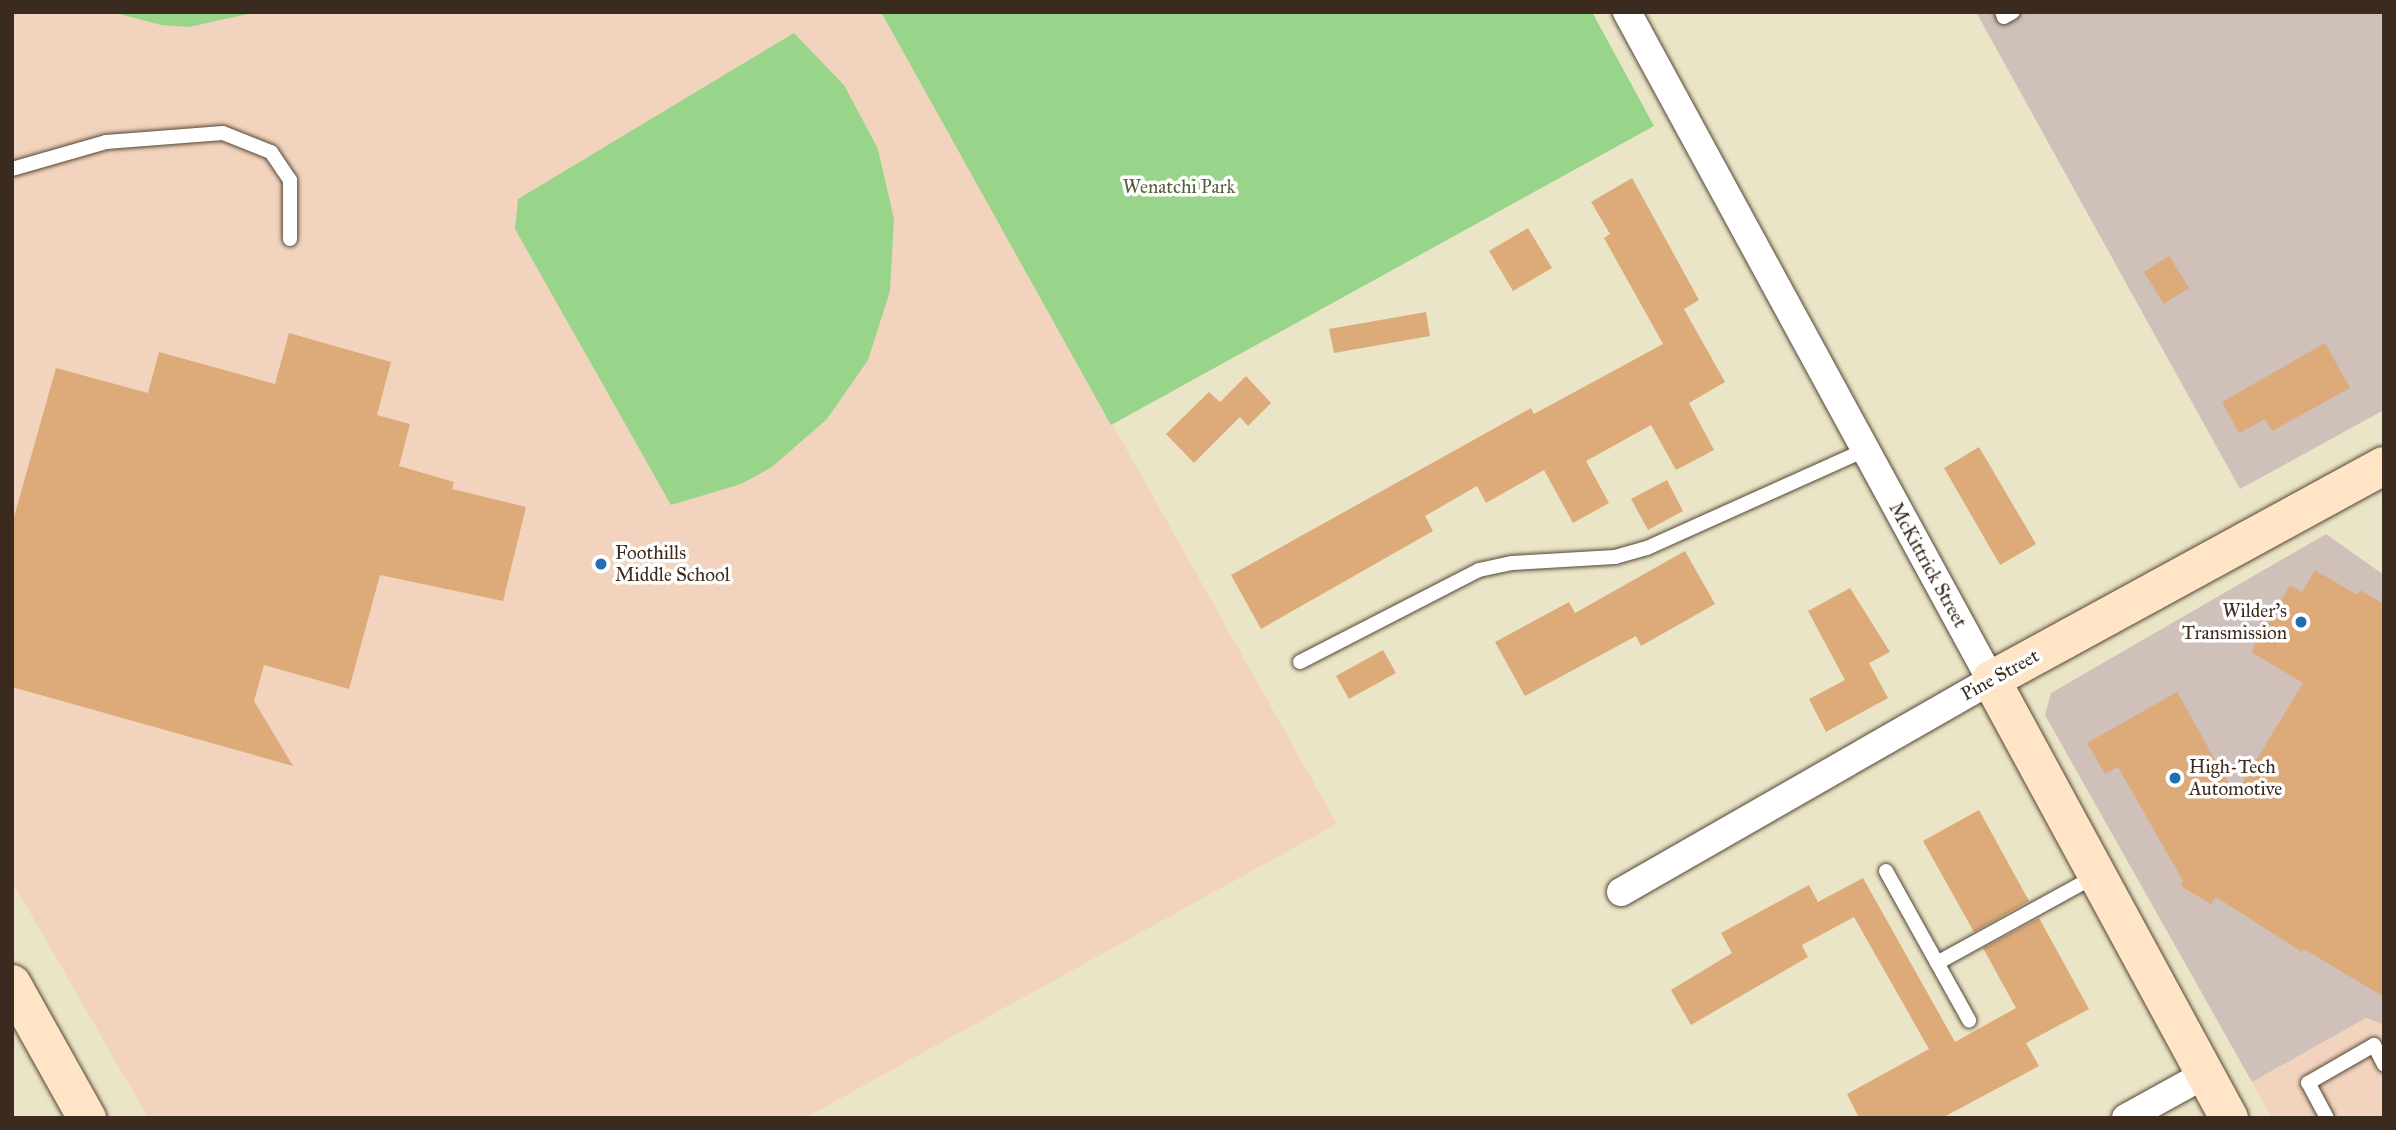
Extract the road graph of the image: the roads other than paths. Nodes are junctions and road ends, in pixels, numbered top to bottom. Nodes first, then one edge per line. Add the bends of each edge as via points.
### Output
1 (1627, 12) edge
2 (2002, 12) edge
3 (2013, 12) edge
4 (12, 169) edge
5 (290, 239) dead end
6 (1866, 450) junction
7 (2384, 466) edge
8 (1300, 663) dead end
9 (1990, 680) junction
10 (1886, 871) dead end
11 (2096, 875) junction
12 (1621, 892) dead end
13 (1937, 963) junction
14 (12, 984) edge
15 (1969, 1020) dead end
16 (2384, 1065) edge
17 (2204, 1075) junction
18 (86, 1118) edge
19 (2126, 1118) edge
20 (2229, 1118) edge
21 (2327, 1118) edge

1 - 6 street, McKittrick Street
2 - 3 lane via 2004,17
4 - 5 lane via 106,142 223,133 271,152 290,180
6 - 8 lane via 1647,548 1615,557 1512,563 1479,570
6 - 9 street, McKittrick Street
7 - 9 street, Pine Street
9 - 11 street, McKittrick Street
9 - 12 street, Pine Street
10 - 13 lane
11 - 13 lane
11 - 17 street, McKittrick Street
13 - 15 lane
14 - 18 street
16 - 21 lane via 2374,1045 2308,1083
17 - 19 street
17 - 20 street, McKittrick Street

